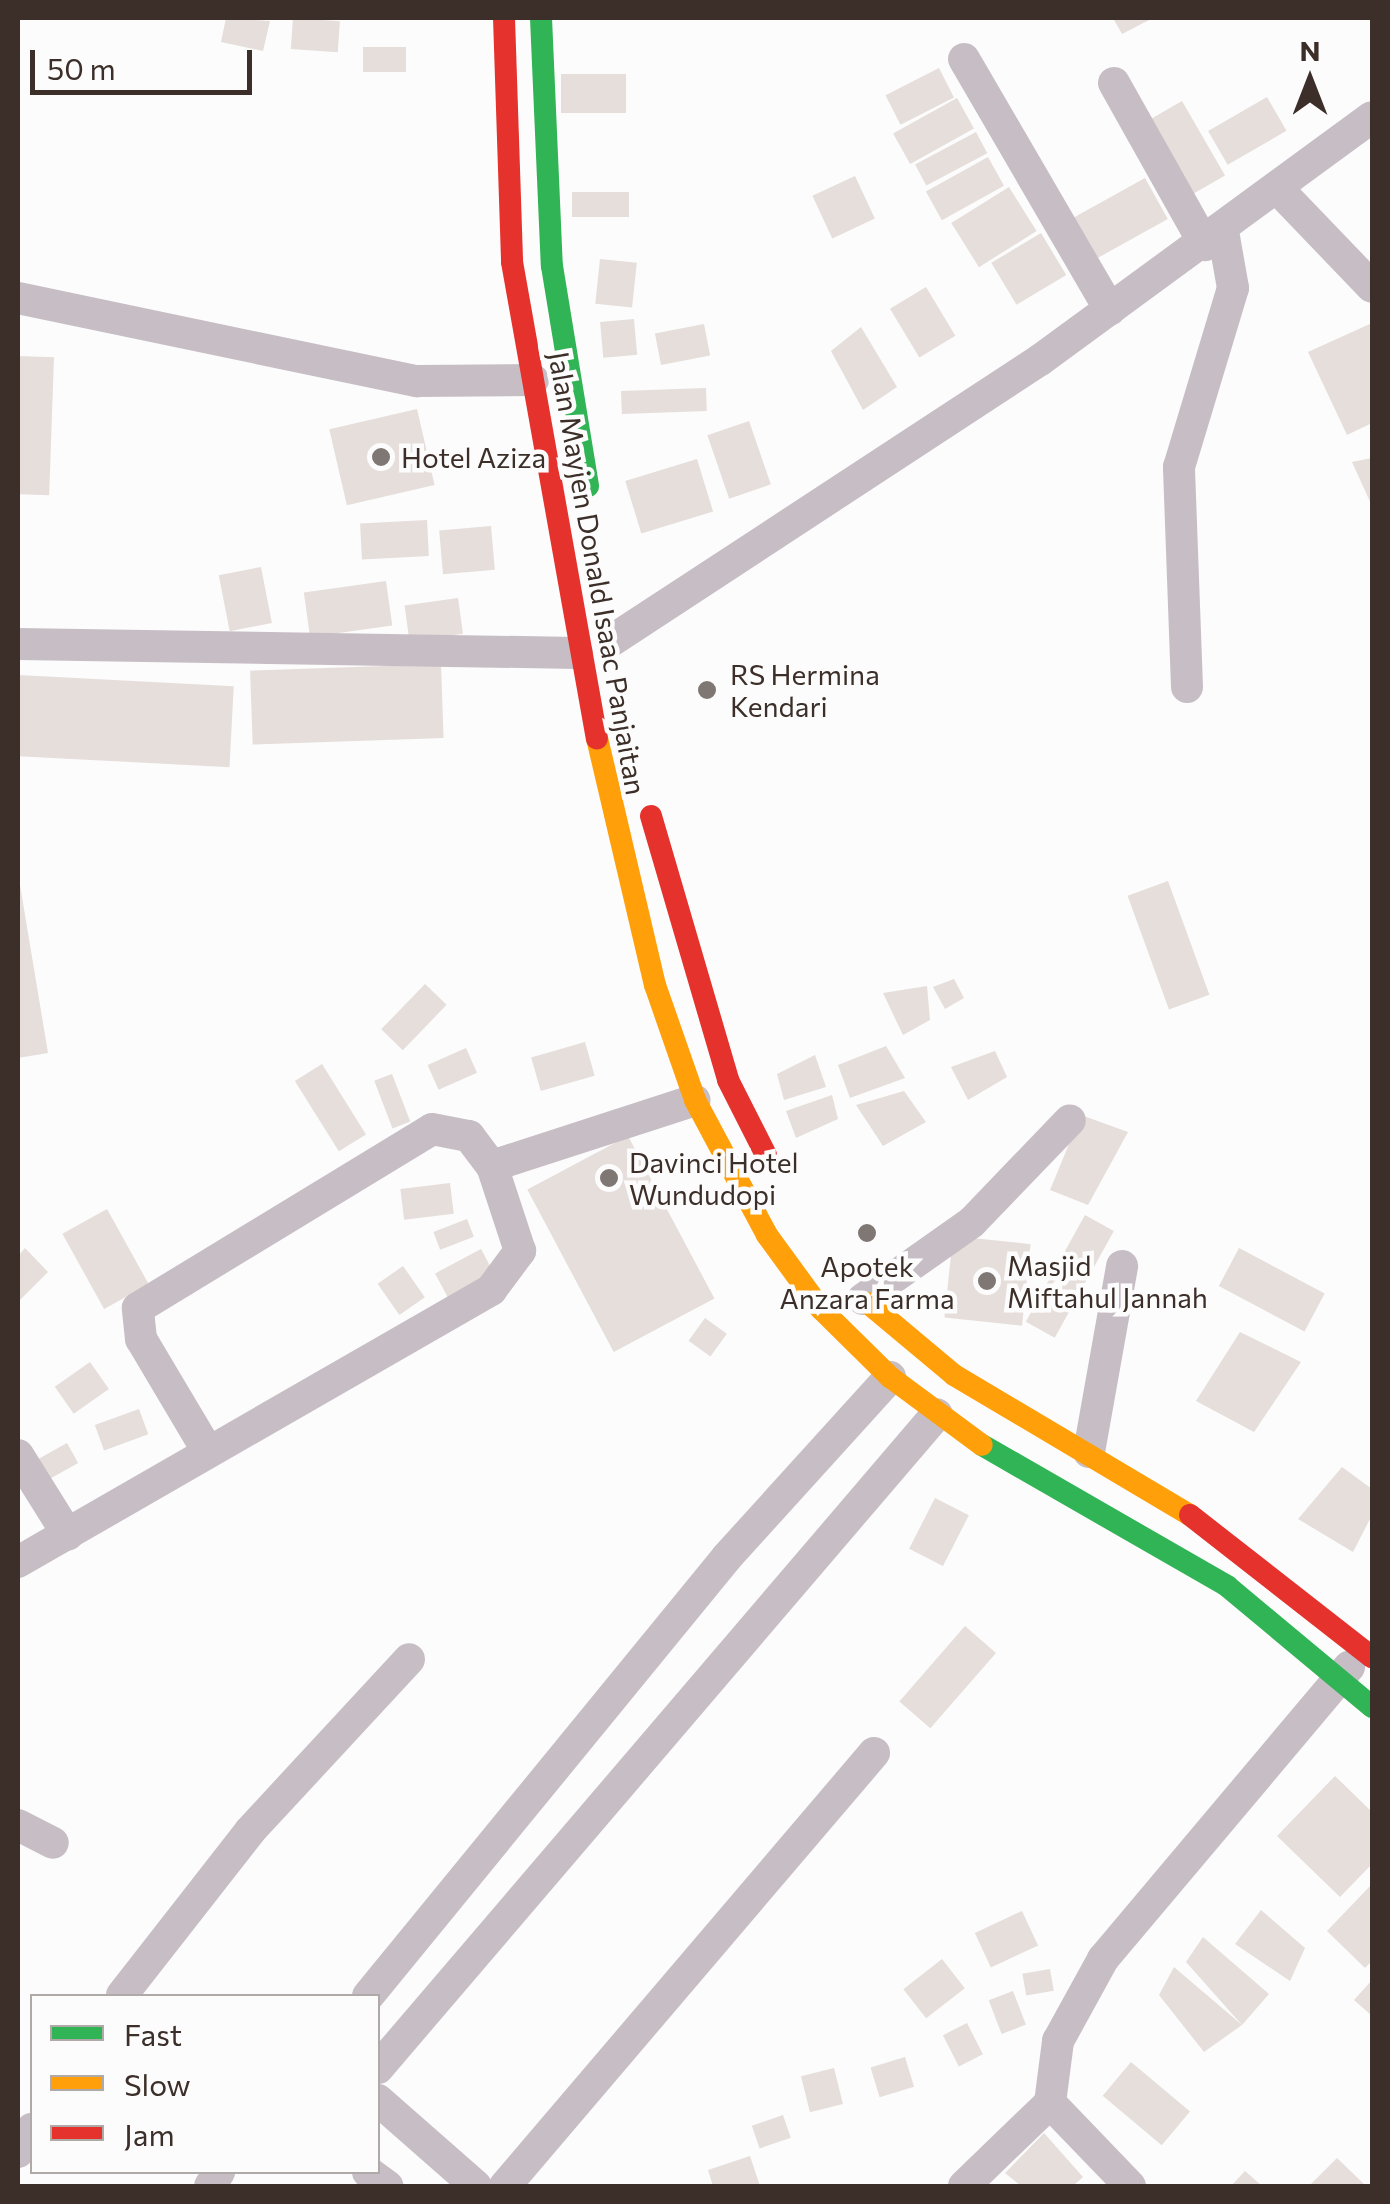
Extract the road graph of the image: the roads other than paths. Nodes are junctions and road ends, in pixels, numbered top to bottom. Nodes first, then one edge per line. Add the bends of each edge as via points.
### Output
1 (504, 18) edge
2 (541, 18) edge
3 (964, 60) dead end
4 (1114, 83) dead end
5 (1372, 117) edge
6 (1278, 190) junction
7 (1214, 238) junction
8 (1372, 287) edge
9 (18, 298) edge
10 (1110, 310) junction
11 (533, 380) junction
12 (592, 510) dead end
13 (605, 603) dead end
14 (611, 640) junction
15 (18, 644) edge
16 (577, 654) junction
17 (618, 673) dead end
18 (1187, 688) dead end
19 (646, 795) dead end
20 (695, 1100) junction
21 (1070, 1120) dead end
22 (492, 1166) junction
23 (782, 1185) dead end
24 (1122, 1266) dead end
25 (855, 1292) joint
26 (890, 1377) junction
27 (937, 1414) junction
28 (207, 1450) junction
29 (1089, 1452) junction
30 (18, 1455) edge
31 (68, 1535) junction
32 (18, 1562) edge
33 (1368, 1653) edge
34 (410, 1659) dead end
35 (1340, 1679) junction
36 (1372, 1707) edge
37 (874, 1753) dead end
38 (18, 1825) edge
39 (54, 1843) dead end
40 (125, 1994) edge
41 (370, 1994) edge
42 (380, 2066) edge
43 (380, 2102) edge
44 (1050, 2103) junction
45 (476, 2186) edge
46 (506, 2186) edge
47 (964, 2186) edge
48 (1130, 2186) edge

1 - 11 highway, Jalan Mayjen Donald Isaac Panjaitan via 512,262
2 - 12 highway, Jalan Mayjen Donald Isaac Panjaitan via 552,266
3 - 10 street
4 - 7 street
5 - 6 street
6 - 7 street
6 - 8 street
7 - 10 street
7 - 18 street via 1233,288 1180,467
9 - 11 street via 400,378
10 - 14 street
11 - 16 highway, Jalan Mayjen Donald Isaac Panjaitan
13 - 14 highway, Jalan Mayjen Donald Isaac Panjaitan
14 - 16 highway
14 - 17 highway, Jalan Mayjen Donald Isaac Panjaitan
15 - 16 street
16 - 20 highway, Jalan Mayjen Donald Isaac Panjaitan via 655,985
19 - 23 highway, Jalan Mayjen Donald Isaac Panjaitan via 728,1080
20 - 22 street
20 - 26 highway, Jalan Mayjen Donald Isaac Panjaitan via 768,1235 821,1309
21 - 25 street via 972,1222
22 - 28 street via 520,1232 512,1272
22 - 28 street via 470,1136 432,1129 138,1308 141,1339
24 - 29 street
25 - 29 highway via 954,1375
26 - 27 highway, Jalan Mayjen Donald Isaac Panjaitan
26 - 41 street via 727,1558
27 - 35 highway, Jalan Mayjen Donald Isaac Panjaitan via 1226,1586
27 - 42 street
28 - 31 street
29 - 33 highway via 1170,1500
30 - 31 street
31 - 32 street
33 - 35 street
34 - 40 street via 250,1831
35 - 36 highway, Jalan Mayjen Donald Isaac Panjaitan
35 - 44 street via 1102,1959 1058,2041
37 - 46 street
38 - 39 street
43 - 45 street
44 - 47 street
44 - 48 street

